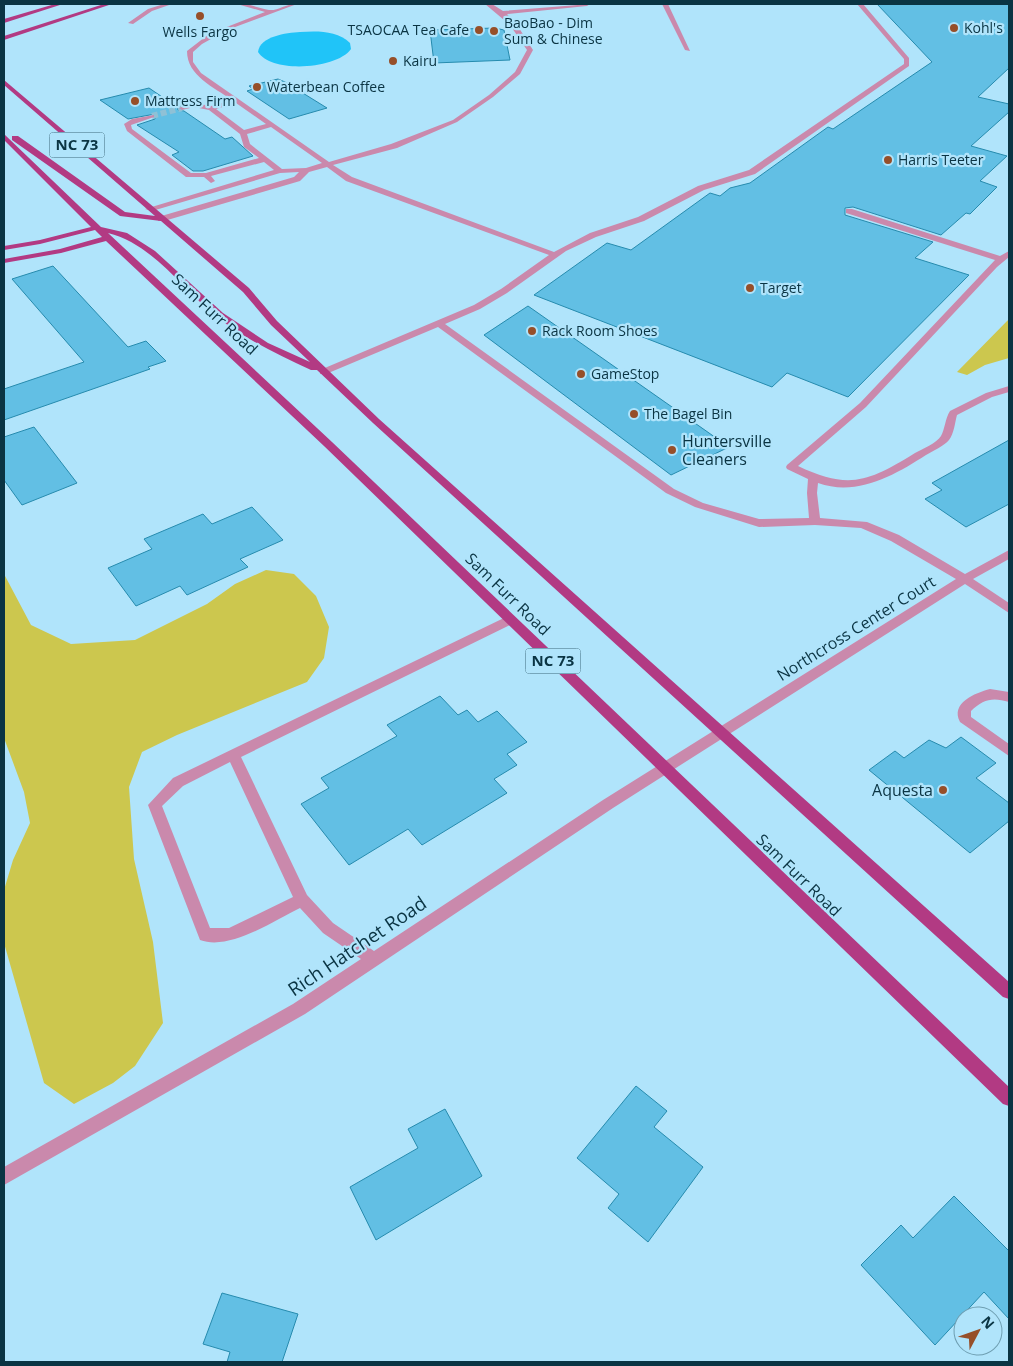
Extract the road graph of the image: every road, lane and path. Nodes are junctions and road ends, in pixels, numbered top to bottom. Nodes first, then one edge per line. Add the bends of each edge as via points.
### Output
1 (60, 4) edge
2 (109, 4) edge
3 (169, 4) edge
4 (240, 4) edge
5 (294, 4) edge
6 (488, 4) edge
7 (587, 4) edge
8 (665, 4) edge
9 (860, 4) edge
10 (272, 12) junction
11 (503, 13) junction
12 (4, 21) edge
13 (131, 23) dead end
14 (4, 38) edge
15 (688, 50) dead end
16 (4, 82) edge
17 (237, 101) junction
18 (182, 108) tunnel mouth
19 (211, 108) junction
20 (152, 116) tunnel mouth
21 (271, 125) junction
22 (4, 131) edge
23 (243, 133) junction
24 (4, 136) edge
25 (265, 159) junction
26 (327, 164) junction
27 (306, 170) junction
28 (280, 171) junction
29 (206, 175) junction
30 (218, 189) junction
31 (150, 209) junction
32 (850, 210) dead end
33 (161, 219) junction
34 (95, 228) junction
35 (108, 238) junction
36 (4, 248) edge
37 (555, 255) junction
38 (1005, 256) edge
39 (4, 261) edge
40 (440, 324) junction
41 (323, 372) junction
42 (1009, 389) edge
43 (814, 476) junction
44 (815, 521) junction
45 (1009, 554) edge
46 (965, 579) junction
47 (1009, 609) edge
48 (510, 620) junction
49 (1009, 697) edge
50 (721, 732) junction
51 (1009, 751) edge
52 (233, 754) junction
53 (665, 768) junction
54 (302, 900) junction
55 (373, 960) junction
56 (1009, 992) edge
57 (1009, 1098) edge
58 (4, 1176) edge

1 - 12 main road
2 - 14 main road
3 - 13 street via 150,10
4 - 10 street
5 - 10 street
6 - 11 street
7 - 11 street
8 - 15 street
9 - 37 street via 907,59 907,64 894,75 752,172 701,188 640,219 593,235
10 - 17 street via 216,33 190,51 190,62 199,74
11 - 26 street via 530,50 518,73 454,121 394,146
16 - 31 main road, Sam Furr Road / NC 73
17 - 19 street
17 - 21 street
18 - 19 street via 194,105
19 - 23 street
20 - 29 street via 127,124 129,130 189,175
21 - 23 street
21 - 26 street
22 - 33 main road via 123,214
23 - 25 street via 247,145
24 - 34 main road, Sam Furr Road / NC 73
25 - 28 street
25 - 29 street
26 - 27 street
26 - 37 street via 358,183
27 - 28 street
27 - 33 street via 297,178
28 - 30 street
29 - 30 street
30 - 31 street
31 - 33 main road, Sam Furr Road / NC 73
32 - 38 street
33 - 41 main road, Sam Furr Road / NC 73 via 246,290
34 - 35 main road, Sam Furr Road / NC 73
34 - 36 main road
34 - 41 main road via 134,240 220,315 265,345
35 - 39 main road
35 - 48 main road, Sam Furr Road / NC 73 via 270,388
37 - 40 street via 496,296
38 - 43 street via 863,405 791,467
40 - 41 street
40 - 44 street via 670,491 699,505 759,523
41 - 50 main road, Sam Furr Road / NC 73
42 - 43 street via 954,413 945,439 878,478 854,484 827,482
43 - 44 street
44 - 46 street via 863,525 895,538
45 - 46 street, Northcross Center Court
46 - 47 street
46 - 50 street, Northcross Center Court
48 - 52 street
48 - 53 main road, Sam Furr Road / NC 73
49 - 51 street via 988,693 972,700 964,709 966,719
50 - 53 street, Rich Hatchet Road
50 - 56 main road, Sam Furr Road / NC 73
52 - 54 street
52 - 54 street via 178,782 155,805 205,935 230,935
53 - 55 street, Rich Hatchet Road
53 - 57 main road, Sam Furr Road / NC 73
54 - 55 street via 328,928
55 - 58 street, Rich Hatchet Road via 299,1009

